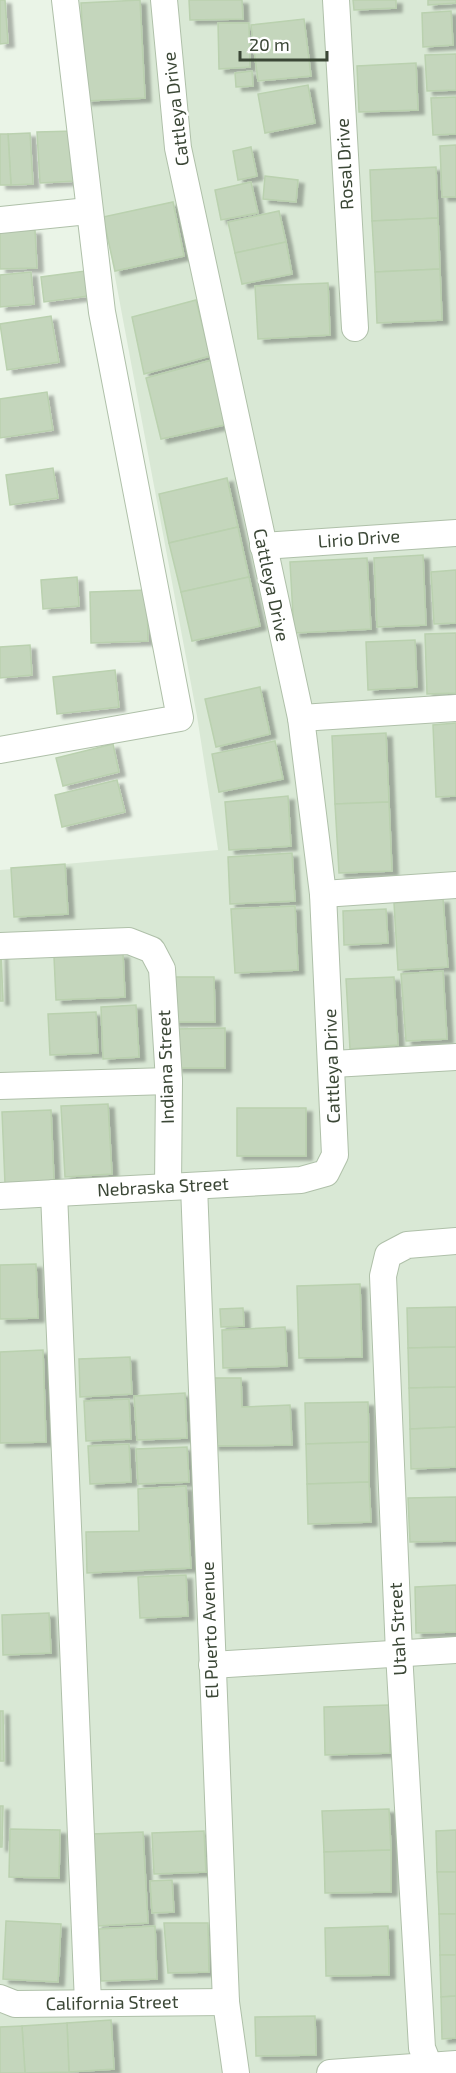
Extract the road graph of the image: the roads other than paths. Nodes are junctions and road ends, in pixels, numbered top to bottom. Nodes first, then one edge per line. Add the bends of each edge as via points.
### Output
1 (65, 0) edge
2 (164, 0) edge
3 (336, 0) edge
4 (88, 212) junction
5 (0, 220) edge
6 (355, 328) dead end
7 (456, 533) edge
8 (263, 546) junction
9 (456, 708) edge
10 (301, 718) junction
11 (0, 750) edge
12 (456, 885) edge
13 (323, 894) junction
14 (0, 946) edge
15 (456, 1057) edge
16 (333, 1064) junction
17 (169, 1081) junction
18 (0, 1086) edge
19 (326, 1173) joint
20 (194, 1186) junction
21 (168, 1187) junction
22 (54, 1192) junction
23 (0, 1196) edge
24 (456, 1241) edge
25 (456, 1650) edge
26 (399, 1653) junction
27 (212, 1665) junction
28 (0, 1998) edge
29 (226, 2002) junction
30 (88, 2003) junction
31 (456, 2064) edge
32 (430, 2069) edge
33 (236, 2073) edge
34 (330, 2073) edge

1 - 4 street
2 - 8 street, Cattleya Drive via 178,148
3 - 6 street, Rosal Drive
4 - 5 street
4 - 11 street via 102,312 180,718
7 - 8 street, Lirio Drive
8 - 10 street, Cattleya Drive
9 - 10 street
10 - 13 street, Cattleya Drive
12 - 13 street
13 - 16 street, Cattleya Drive
14 - 17 street, Indiana Street via 129,941 152,950 162,969
15 - 16 street
16 - 19 street, Cattleya Drive via 335,1155
17 - 18 street
17 - 21 street, Indiana Street
19 - 20 street, Nebraska Street via 301,1180
20 - 21 street, Nebraska Street
20 - 27 street, El Puerto Avenue
21 - 22 street, Nebraska Street
22 - 23 street, Nebraska Street
22 - 30 street
24 - 26 street, Utah Street via 407,1245 388,1255 382,1276
25 - 26 street
26 - 27 street
26 - 32 street, Utah Street via 422,2048
27 - 29 street, El Puerto Avenue
28 - 30 street, California Street via 15,2004
29 - 30 street, California Street
29 - 33 street, El Puerto Avenue
31 - 32 street
32 - 34 street

